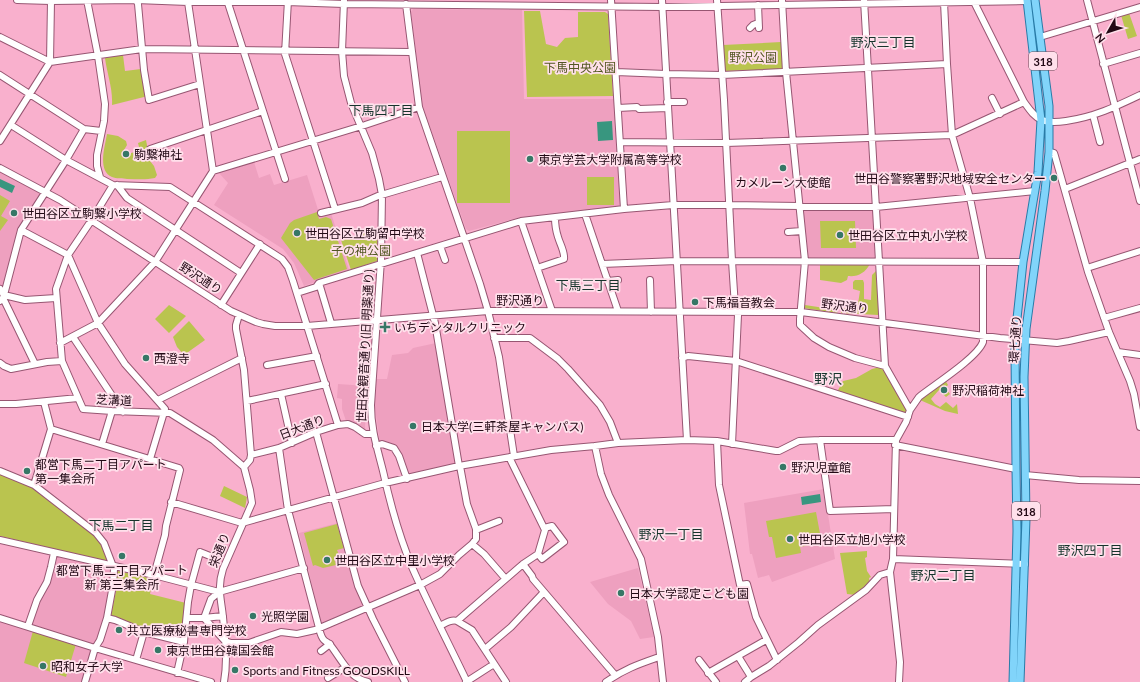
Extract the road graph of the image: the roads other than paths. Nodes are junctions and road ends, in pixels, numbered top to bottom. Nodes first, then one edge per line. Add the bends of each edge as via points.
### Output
1 (17, 0) edge
2 (87, 0) edge
3 (136, 0) edge
4 (662, 0) edge
5 (1027, 0) edge
6 (1035, 0) edge
7 (1087, 0) edge
8 (51, 1) junction
9 (188, 1) edge
10 (227, 1) edge
11 (288, 1) edge
12 (974, 1) edge
13 (999, 1) edge
14 (344, 2) edge
15 (445, 2) edge
16 (782, 2) edge
17 (865, 2) edge
18 (944, 2) junction
19 (534, 3) edge
20 (612, 3) edge
21 (637, 3) edge
22 (717, 3) edge
23 (406, 4) junction
24 (758, 5) junction
25 (662, 7) junction
26 (1140, 7) edge
27 (1092, 21) junction
28 (750, 28) dead end
29 (0, 37) edge
30 (1040, 37) junction
31 (142, 49) junction
32 (195, 49) junction
33 (244, 50) junction
34 (285, 50) junction
35 (342, 51) junction
36 (411, 52) junction
37 (1140, 53) edge
38 (98, 56) junction
39 (50, 62) junction
40 (947, 64) junction
41 (1103, 64) junction
42 (868, 68) junction
43 (616, 72) junction
44 (786, 72) junction
45 (666, 74) junction
46 (0, 75) edge
47 (722, 75) junction
48 (200, 84) junction
49 (30, 95) junction
50 (1140, 95) edge
51 (992, 98) dead end
52 (684, 102) dead end
53 (1024, 102) junction
54 (667, 105) junction
55 (418, 107) junction
56 (1115, 107) junction
57 (618, 108) junction
58 (263, 110) junction
59 (1000, 114) junction
60 (1093, 115) junction
61 (1041, 120) junction
62 (1050, 122) junction
63 (11, 125) junction
64 (361, 126) junction
65 (84, 129) junction
66 (206, 130) junction
67 (101, 131) junction
68 (952, 135) junction
69 (872, 138) junction
70 (313, 140) junction
71 (793, 141) junction
72 (0, 142) edge
73 (620, 142) junction
74 (670, 142) junction
75 (1100, 142) dead end
76 (726, 144) junction
77 (150, 149) dead end
78 (277, 152) junction
79 (1049, 152) junction
80 (1140, 159) edge
81 (66, 160) junction
82 (1130, 163) junction
83 (0, 168) edge
84 (212, 171) junction
85 (100, 177) junction
86 (442, 177) junction
87 (285, 179) dead end
88 (115, 185) junction
89 (1064, 189) junction
90 (45, 191) junction
91 (1035, 191) junction
92 (382, 195) junction
93 (970, 198) junction
94 (1140, 200) edge
95 (194, 202) junction
96 (729, 204) junction
97 (673, 205) junction
98 (799, 206) junction
99 (876, 207) junction
100 (335, 209) junction
101 (624, 209) junction
102 (321, 213) dead end
103 (585, 214) junction
104 (555, 217) junction
105 (91, 221) junction
106 (521, 221) junction
107 (21, 230) junction
108 (175, 230) junction
109 (802, 231) junction
110 (788, 232) dead end
111 (464, 239) junction
112 (260, 244) junction
113 (440, 246) junction
114 (1140, 251) edge
115 (417, 253) junction
116 (68, 255) junction
117 (445, 260) dead end
118 (677, 261) junction
119 (732, 261) junction
120 (805, 261) junction
121 (155, 262) junction
122 (879, 262) junction
123 (983, 262) junction
124 (1023, 262) junction
125 (602, 264) junction
126 (380, 265) junction
127 (537, 268) junction
128 (1087, 268) junction
129 (241, 273) junction
130 (618, 280) dead end
131 (650, 280) dead end
132 (608, 281) junction
133 (319, 283) junction
134 (297, 293) junction
135 (2, 296) edge
136 (56, 298) junction
137 (222, 305) junction
138 (1140, 308) edge
139 (488, 311) junction
140 (552, 311) junction
141 (618, 311) junction
142 (680, 311) junction
143 (651, 312) junction
144 (737, 312) junction
145 (801, 312) junction
146 (239, 315) junction
147 (434, 315) junction
148 (1104, 318) junction
149 (377, 320) junction
150 (882, 322) junction
151 (98, 323) junction
152 (331, 323) junction
153 (307, 326) junction
154 (1109, 332) junction
155 (983, 335) junction
156 (73, 337) junction
157 (494, 338) junction
158 (1015, 340) junction
159 (1025, 341) junction
160 (60, 343) junction
161 (1118, 352) junction
162 (1140, 355) edge
163 (317, 356) junction
164 (242, 358) junction
165 (682, 358) junction
166 (62, 361) junction
167 (736, 361) junction
168 (0, 363) edge
169 (35, 364) junction
170 (267, 365) dead end
171 (885, 366) junction
172 (326, 384) junction
173 (281, 394) junction
174 (78, 398) junction
175 (158, 400) junction
176 (247, 401) junction
177 (44, 402) junction
178 (0, 404) edge
179 (910, 410) junction
180 (112, 411) junction
181 (123, 412) junction
182 (164, 413) junction
183 (908, 417) junction
184 (338, 425) junction
185 (1140, 427) edge
186 (51, 429) junction
187 (316, 432) junction
188 (373, 434) junction
189 (687, 440) junction
190 (820, 440) junction
191 (717, 441) junction
192 (292, 443) junction
193 (618, 443) junction
194 (896, 443) junction
195 (102, 444) junction
196 (732, 444) junction
197 (376, 446) junction
198 (595, 446) junction
199 (279, 448) junction
200 (251, 455) junction
201 (512, 457) junction
202 (150, 459) junction
203 (459, 466) junction
204 (244, 467) junction
205 (1016, 469) junction
206 (0, 472) edge
207 (1025, 475) junction
208 (407, 478) junction
209 (1140, 481) edge
210 (385, 483) junction
211 (34, 485) junction
212 (333, 498) junction
213 (171, 502) junction
214 (894, 509) junction
215 (288, 510) junction
216 (499, 521) dead end
217 (242, 523) junction
218 (544, 528) junction
219 (476, 530) junction
220 (0, 540) edge
221 (472, 544) junction
222 (54, 553) junction
223 (538, 554) junction
224 (215, 558) dead end
225 (893, 559) junction
226 (1016, 563) junction
227 (522, 564) junction
228 (1025, 564) junction
229 (112, 566) junction
230 (304, 568) junction
231 (890, 572) junction
232 (154, 575) junction
233 (504, 577) dead end
234 (191, 585) junction
235 (420, 585) junction
236 (219, 592) junction
237 (544, 592) junction
238 (367, 607) junction
239 (223, 616) junction
240 (0, 618) edge
241 (107, 618) junction
242 (187, 618) junction
243 (204, 618) junction
244 (458, 621) junction
245 (28, 626) junction
246 (440, 626) junction
247 (319, 628) junction
248 (144, 632) junction
249 (766, 640) junction
250 (225, 641) junction
251 (184, 642) junction
252 (330, 644) junction
253 (95, 648) junction
254 (485, 649) junction
255 (321, 651) dead end
256 (738, 656) junction
257 (659, 657) junction
258 (136, 660) junction
259 (699, 660) dead end
260 (777, 660) junction
261 (494, 664) junction
262 (346, 668) junction
263 (708, 672) junction
264 (177, 673) junction
265 (615, 675) junction
266 (751, 677) junction
267 (328, 678) dead end
268 (85, 682) edge
269 (211, 682) edge
270 (224, 682) edge
271 (368, 682) edge
272 (405, 682) edge
273 (466, 682) edge
274 (506, 682) edge
275 (606, 682) edge
276 (663, 682) edge
277 (716, 682) edge
278 (745, 682) edge
279 (899, 682) edge
280 (1013, 682) edge
281 (1020, 682) edge

1 - 8 street
2 - 3 street
2 - 8 street
2 - 38 street
3 - 9 street
3 - 31 street
4 - 25 street
5 - 13 street
5 - 61 main road, 環七通り / 318
6 - 30 main road, 環七通り / 318
7 - 27 street
8 - 39 street
9 - 10 street
9 - 32 street
10 - 11 street
10 - 33 street
11 - 14 street
11 - 34 street
12 - 13 street
12 - 18 street
12 - 53 street
14 - 23 street
14 - 35 street, 世田谷観音通り(旧 明薬通り)
15 - 19 street
15 - 23 street
16 - 17 street
16 - 24 street
16 - 44 street
17 - 18 street
17 - 42 street
18 - 40 street
19 - 20 street
20 - 21 street
20 - 43 street
21 - 25 street
22 - 24 street
22 - 25 street
22 - 47 street
23 - 36 street
24 - 28 street via 759,26 753,24
25 - 45 street
26 - 27 street
27 - 30 street
27 - 41 street
29 - 39 street
30 - 62 main road, 環七通り / 318
31 - 32 street
31 - 38 street
31 - 48 street via 149,100
32 - 33 street
32 - 48 street
33 - 34 street
33 - 58 street
34 - 35 street
34 - 70 street
35 - 36 street
35 - 64 street, 世田谷観音通り(旧 明薬通り) via 346,84
36 - 55 street
37 - 41 street
38 - 39 street
38 - 67 street via 105,104
39 - 49 street
40 - 42 street
40 - 68 street
41 - 56 street
42 - 44 street
42 - 69 street
43 - 45 street
43 - 57 street
44 - 47 street
44 - 71 street
45 - 47 street
45 - 54 street
46 - 49 street
47 - 76 street
48 - 66 street
49 - 63 street
49 - 65 street
50 - 56 street
51 - 59 street
52 - 54 street
53 - 59 street
53 - 61 street
54 - 57 street via 639,109
54 - 74 street
55 - 64 street
55 - 86 street
56 - 60 street
56 - 82 street
57 - 73 street
58 - 66 street
58 - 78 street
59 - 68 street
60 - 62 street via 1077,120
60 - 75 street
61 - 62 street
61 - 91 main road, 環七通り / 318
62 - 79 main road, 環七通り / 318
63 - 72 street
63 - 81 street
64 - 70 street
64 - 92 street, 世田谷観音通り(旧 明薬通り) via 376,163
65 - 67 street
65 - 81 street
66 - 77 street
66 - 84 street
67 - 85 street via 96,160
68 - 69 street
68 - 93 street
69 - 71 street
69 - 99 street
70 - 78 street
70 - 100 street
71 - 76 street
71 - 98 street
73 - 74 street
73 - 101 street
74 - 76 street
74 - 97 street
76 - 96 street
78 - 84 street
78 - 87 street
79 - 89 street via 1054,153
79 - 159 main road, 環七通り / 318
80 - 82 street
81 - 85 street
81 - 90 street
82 - 89 street
82 - 94 street
83 - 90 street, 野沢通り
84 - 95 street
85 - 88 street
86 - 92 street
86 - 111 street
88 - 95 street via 170,187
88 - 105 street, 芝溝道
88 - 108 street via 127,198
89 - 128 street
90 - 105 street, 野沢通り
90 - 107 street
91 - 93 street
91 - 124 main road, 環七通り / 318
92 - 100 street
92 - 126 street, 世田谷観音通り(旧 明薬通り)
93 - 99 street
93 - 123 street
95 - 108 street
95 - 112 street
96 - 97 street
96 - 98 street
96 - 119 street
97 - 101 street
97 - 118 street
98 - 99 street
98 - 109 street
99 - 122 street
100 - 102 street
101 - 103 street
103 - 104 street
103 - 125 street
104 - 106 street
104 - 127 street via 564,259
105 - 116 street, 芝溝道
105 - 121 street, 野沢通り
106 - 111 street
106 - 127 street
107 - 116 street
107 - 135 street
108 - 121 street
108 - 129 street
109 - 110 street
109 - 120 street
111 - 113 street
111 - 139 street
112 - 129 street
112 - 134 street via 285,262
113 - 115 street
113 - 117 street
114 - 128 street
115 - 126 street
115 - 147 street
116 - 136 street, 芝溝道 via 56,289
116 - 151 street
118 - 119 street
118 - 125 street
118 - 142 street
119 - 120 street
119 - 144 street
120 - 122 street
120 - 145 street
121 - 137 street, 野沢通り
121 - 151 street
122 - 123 street
122 - 150 street
123 - 124 street
123 - 155 street
124 - 158 main road, 環七通り / 318
125 - 132 street
126 - 133 street
126 - 149 street, 世田谷観音通り(旧 明薬通り)
127 - 140 street
128 - 148 street
129 - 137 street
130 - 132 street
131 - 143 street
132 - 141 street
133 - 134 street via 316,287
133 - 152 street
134 - 153 street
135 - 136 street via 25,300
135 - 169 street
136 - 160 street, 芝溝道
137 - 146 street, 野沢通り
138 - 148 street
139 - 140 street, 野沢通り
139 - 147 street, 野沢通り
139 - 157 street
140 - 141 street, 野沢通り
141 - 143 street, 野沢通り
142 - 143 street, 野沢通り
142 - 144 street, 野沢通り
142 - 165 street
144 - 145 street, 野沢通り
144 - 167 street
145 - 150 street, 野沢通り
145 - 171 street via 800,325 819,341 855,358
146 - 153 street, 野沢通り via 275,326
146 - 164 street via 236,330
147 - 149 street, 野沢通り
147 - 203 street
148 - 154 street
149 - 152 street, 野沢通り
149 - 188 street, 世田谷観音通り(旧 明薬通り) via 371,405
150 - 155 street, 野沢通り
150 - 171 street
151 - 156 street
151 - 175 street via 125,364
152 - 153 street, 野沢通り
153 - 163 street
154 - 159 street, 野沢通り via 1057,343
154 - 161 street
155 - 158 street, 野沢通り
155 - 179 street via 983,342 975,353 919,396
156 - 160 street
156 - 181 street
157 - 193 street via 530,338 558,359 600,405
157 - 201 street via 500,357
158 - 159 street, 野沢通り
158 - 205 main road, 環七通り / 318
159 - 207 main road, 環七通り / 318
160 - 166 street, 芝溝道
161 - 162 street
161 - 185 street via 1134,394
163 - 170 street
163 - 172 street
164 - 175 street
164 - 176 street
165 - 167 street via 688,356
165 - 189 street
166 - 169 street
166 - 174 street, 芝溝道
167 - 183 street
167 - 196 street
168 - 169 street via 11,369
171 - 179 street
172 - 173 street
172 - 184 street
173 - 176 street
173 - 192 street
174 - 177 street
174 - 180 street, 芝溝道 via 83,409
175 - 182 street via 165,409
176 - 200 street
177 - 178 street
177 - 186 street
179 - 183 street
180 - 181 street, 芝溝道
180 - 195 street
181 - 182 street, 芝溝道
182 - 202 street
182 - 204 street, 芝溝道 via 170,413 213,440
183 - 194 street
184 - 187 street, 日大通り
184 - 188 street, 日大通り via 348,424 365,434
186 - 195 street
186 - 211 street
187 - 192 street, 日大通り
187 - 212 street
188 - 197 street, 世田谷観音通り(旧 明薬通り)
189 - 191 street
189 - 193 street
190 - 194 street
190 - 196 street via 799,441 779,451
190 - 214 street via 830,511
191 - 196 street
191 - 249 street via 719,485 740,585 747,584 756,617
192 - 199 street, 日大通り
193 - 198 street
194 - 205 street
194 - 214 street
195 - 202 street
197 - 208 street via 382,444 394,448
197 - 210 street, 世田谷観音通り(旧 明薬通り)
198 - 201 street
198 - 257 street via 607,489 641,559 658,637
199 - 200 street, 日大通り
199 - 215 street
200 - 204 street
201 - 203 street
201 - 218 street via 511,461
202 - 213 street via 180,470
203 - 208 street
203 - 219 street via 467,504
204 - 217 street, 栄通り via 252,502
205 - 226 main road, 環七通り / 318
206 - 211 street
207 - 209 street via 1079,480
207 - 228 main road, 環七通り / 318
208 - 210 street
210 - 212 street
210 - 235 street, 世田谷観音通り(旧 明薬通り) via 400,536
211 - 229 street via 96,533 104,543
212 - 215 street
212 - 238 street via 358,586
213 - 217 street
213 - 232 street
214 - 225 street
215 - 217 street
215 - 230 street
216 - 219 street
217 - 236 street, 栄通り via 222,569
218 - 223 street
218 - 223 street via 552,526 564,542 542,559
219 - 221 street via 476,539
220 - 222 street
221 - 233 street
221 - 235 street via 440,574
222 - 229 street
222 - 245 street via 47,582 37,600
223 - 227 street
224 - 234 street via 200,552
225 - 226 street
225 - 231 street
226 - 228 street
226 - 280 main road, 環七通り / 318
227 - 237 street
227 - 244 street
228 - 281 main road, 環七通り / 318
229 - 232 street
229 - 241 street via 114,585
230 - 236 street
230 - 247 street
231 - 260 street via 880,575 866,590 823,621
231 - 279 street via 900,662
232 - 234 street
234 - 236 street
234 - 242 street
235 - 238 street
235 - 246 street, 世田谷観音通り(旧 明薬通り)
236 - 239 street, 栄通り
236 - 243 street via 211,599
237 - 254 street
237 - 265 street
238 - 247 street
238 - 272 street
239 - 243 street
239 - 250 street, 栄通り
240 - 245 street
241 - 248 street
241 - 253 street
242 - 243 street
242 - 251 street
243 - 250 street
244 - 246 street via 450,621
244 - 254 street via 472,630
245 - 253 street
246 - 273 street, 世田谷観音通り(旧 明薬通り)
247 - 250 street via 297,634 281,632 249,643
247 - 252 street via 323,639
248 - 251 street
248 - 258 street
249 - 256 street
249 - 260 street
250 - 270 street, 栄通り
251 - 264 street
252 - 255 street
252 - 262 street
253 - 258 street
253 - 268 street
254 - 261 street
256 - 263 street
256 - 266 street
257 - 265 street via 634,665
257 - 276 street
258 - 264 street
259 - 263 street
260 - 266 street
261 - 273 street
261 - 274 street
262 - 267 street
262 - 271 street via 362,681
263 - 277 street
264 - 269 street
265 - 275 street
266 - 278 street

